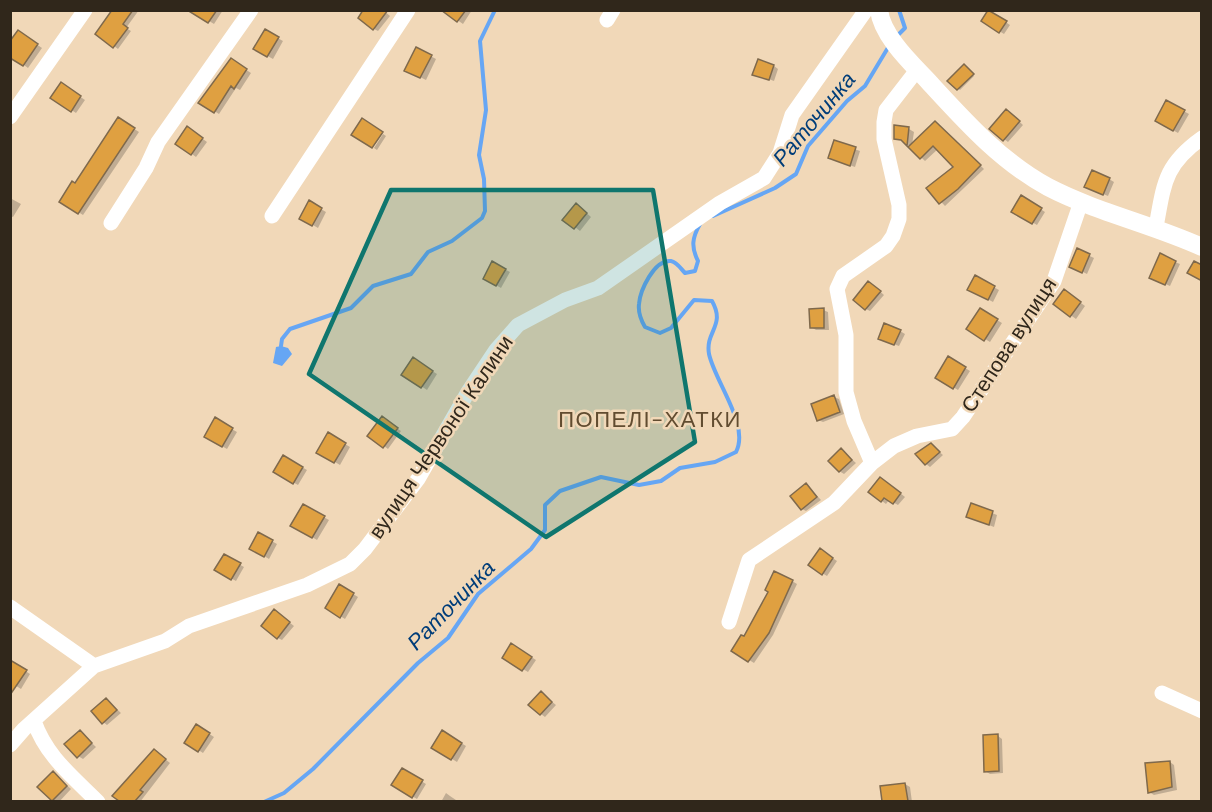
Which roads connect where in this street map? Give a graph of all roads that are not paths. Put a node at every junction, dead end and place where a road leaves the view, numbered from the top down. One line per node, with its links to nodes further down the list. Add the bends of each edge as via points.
1 (85, 10): 7 (street)
2 (251, 10): 11 (street, via 158,142)
3 (866, 10): 17 (street, вулиця Червоної Калини, via 792,115 780,153 764,178 720,203 598,288 518,325 496,350 418,479 350,564 307,585 189,626 165,641)
4 (879, 10): 6 (main road, via 889,35)
5 (407, 11): 10 (street)
6 (911, 63): 9 (main road, via 979,135 1015,165); 14 (street, via 886,110 884,122 899,219 885,246 843,276 837,289 846,335 846,392)
7 (10, 117)
8 (1202, 138): 12 (street, via 1181,153 1166,178)
9 (1081, 202): 12 (main road); 14 (street, Степова вулиця, via 1054,281 963,417 952,429 917,436 894,446)
10 (272, 216)
11 (111, 223)
12 (1156, 227): 13 (main road)
13 (1202, 247)
14 (872, 463): 16 (street, Степова вулиця, via 834,503 749,560)
15 (10, 606): 17 (street)
16 (729, 622)
17 (94, 666): 20 (street, вулиця Червоної Калини)
18 (1161, 693): 19 (street)
19 (1202, 711)
20 (34, 721): 21 (street, вулиця Червоної Калини); 22 (street, via 41,742 51,755)
21 (10, 746)
22 (98, 801)

